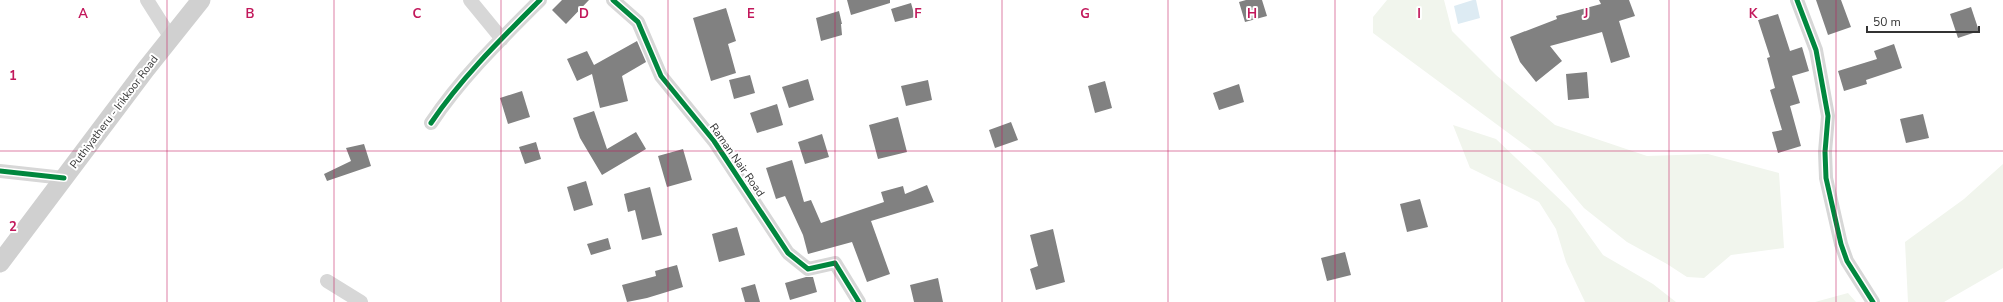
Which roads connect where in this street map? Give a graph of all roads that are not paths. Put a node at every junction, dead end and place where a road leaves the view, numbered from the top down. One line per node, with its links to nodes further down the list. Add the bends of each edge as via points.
1 (147, 0): 7 (street)
2 (201, 0): 7 (main road, Puthiyatheru - Irikkoor Road)
3 (470, 0): 8 (street)
4 (540, 0): 8 (street)
5 (613, 0): 15 (street, Raman Nair Road, via 638,22 661,76 714,141 788,253 808,269 835,264)
6 (1797, 0): 16 (street, via 1816,50 1828,116 1826,178 1837,229 1847,261)
7 (171, 38): 11 (main road, Puthiyatheru - Irikkoor Road)
8 (502, 38): 9 (street, via 446,100)
9 (431, 123)
10 (0, 171): 11 (street)
11 (64, 178): 12 (main road, Puthiyatheru - Irikkoor Road)
12 (1, 260)
13 (327, 281): 14 (street)
14 (361, 302)
15 (859, 302)
16 (1874, 302)

